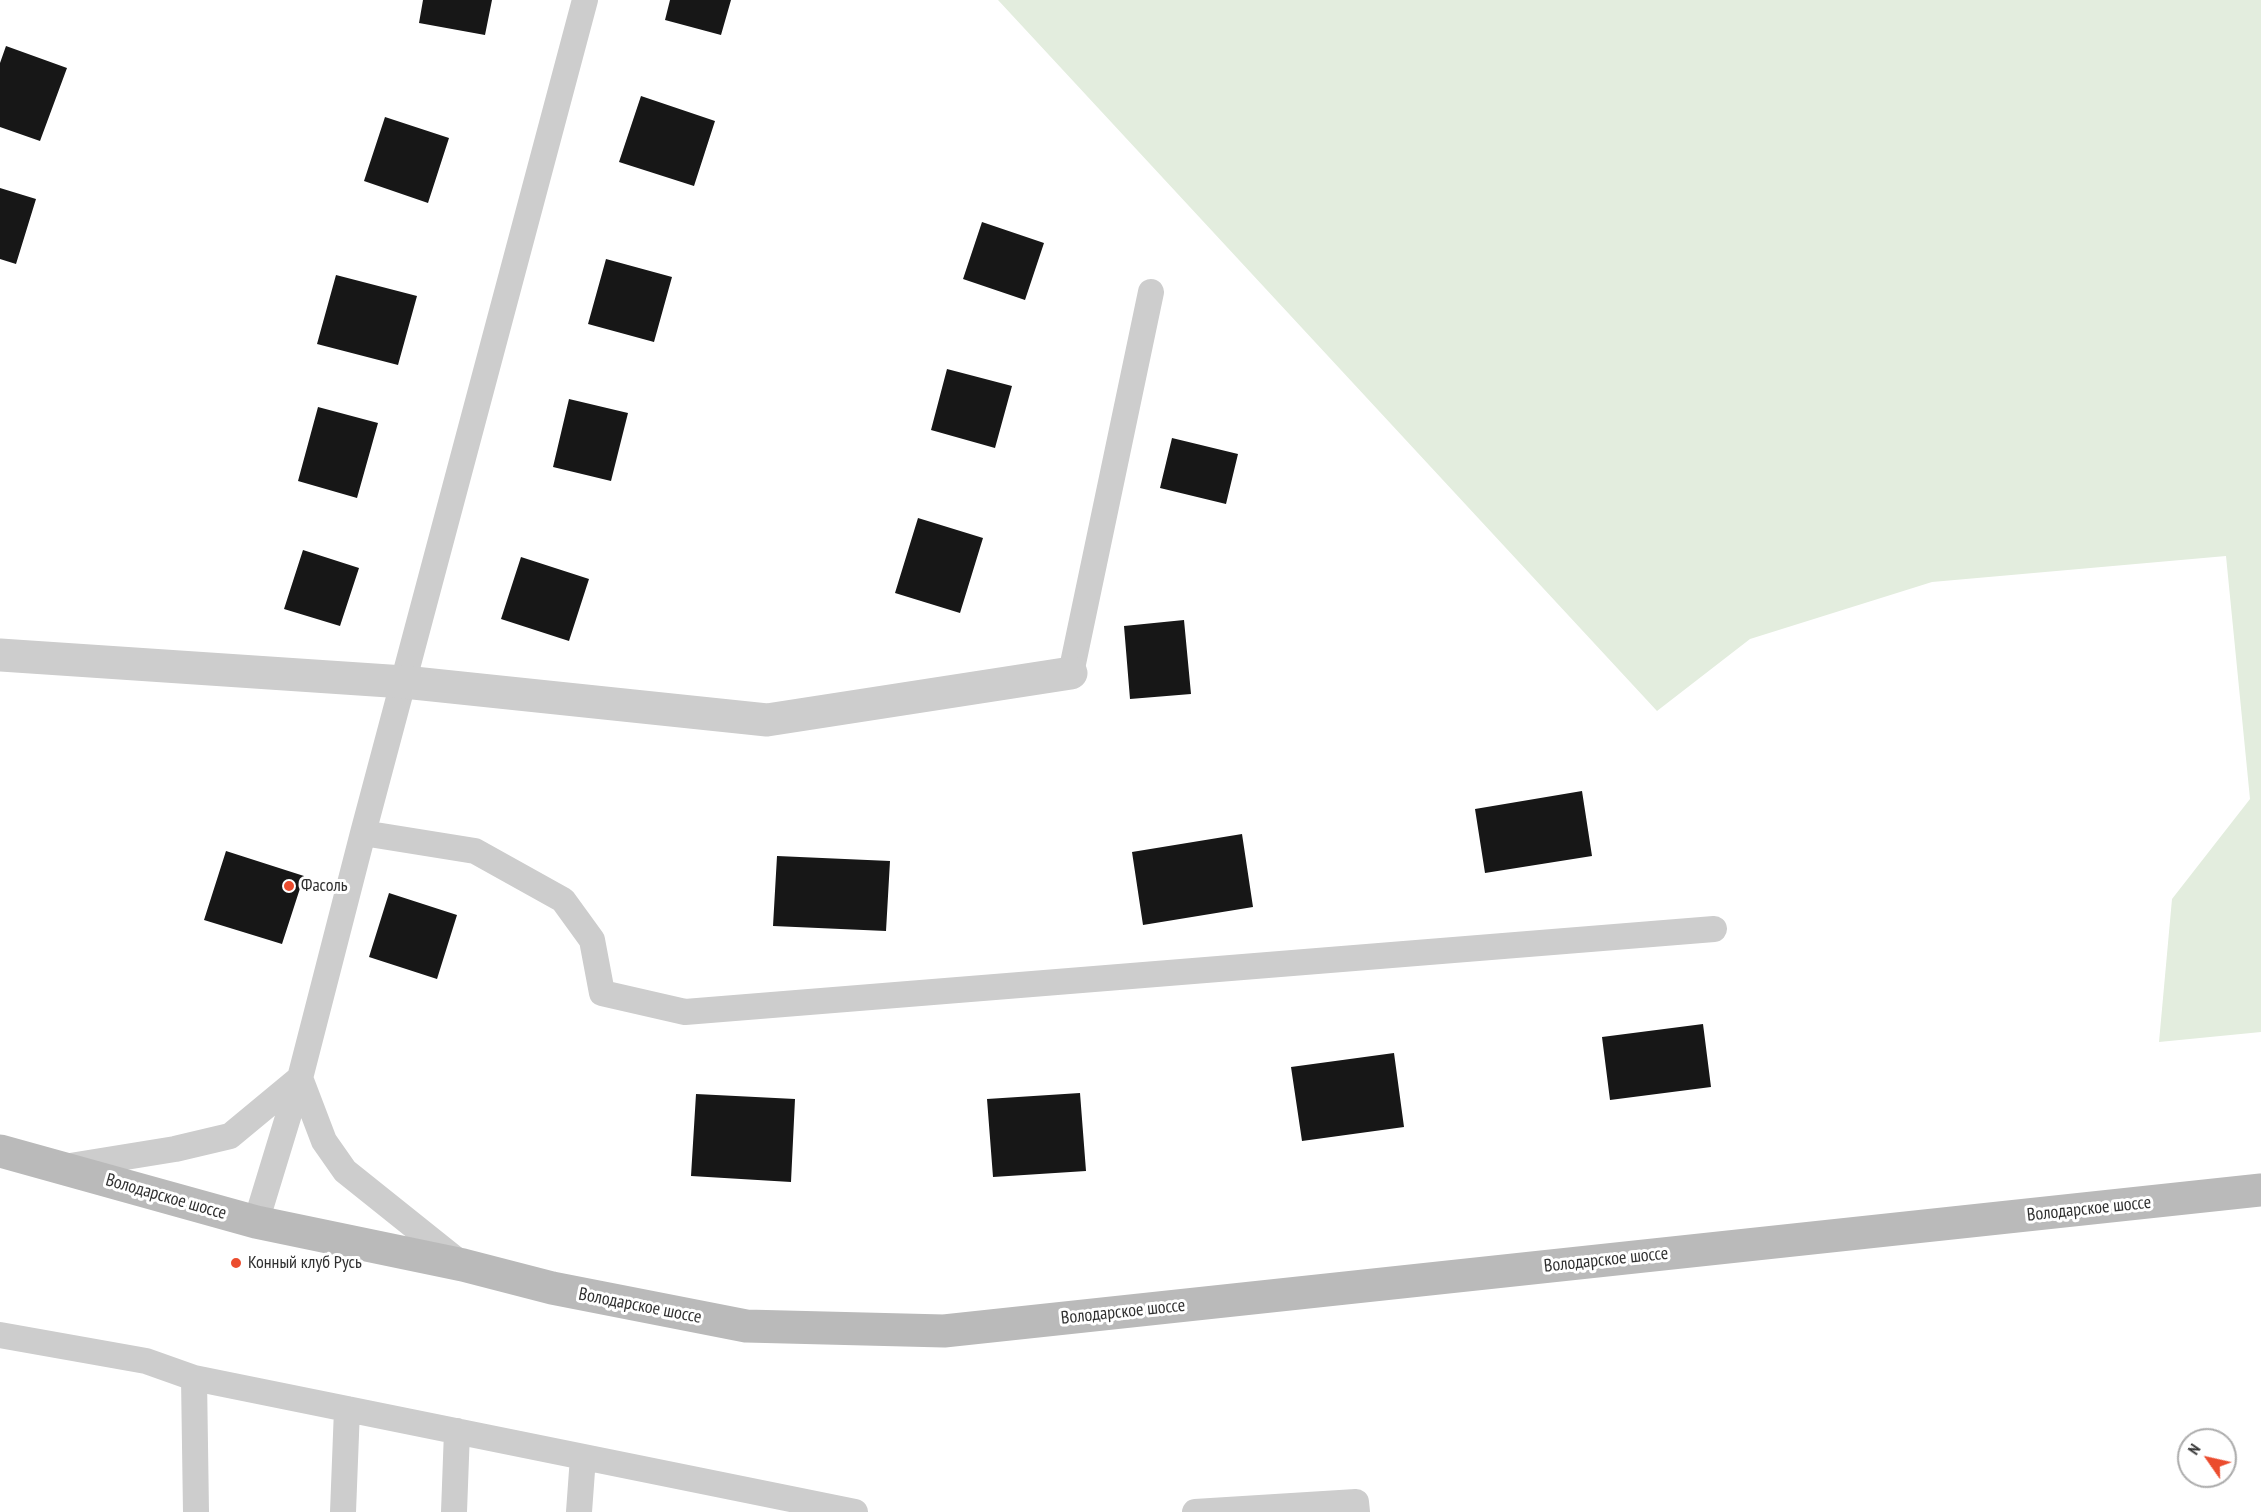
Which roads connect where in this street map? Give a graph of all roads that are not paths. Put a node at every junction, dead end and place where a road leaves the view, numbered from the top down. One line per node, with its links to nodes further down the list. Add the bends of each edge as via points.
1 (585, 0): 5 (lane)
2 (1151, 292): 4 (lane)
3 (0, 655): 5 (street)
4 (1071, 673): 5 (street, via 767,720)
5 (404, 682): 6 (lane)
6 (363, 833): 7 (lane, via 475,851 524,878 563,900 592,940 602,993 685,1012); 8 (lane)
7 (1714, 929)
8 (300, 1078): 10 (lane, via 230,1136); 12 (lane); 13 (lane, via 324,1141 345,1171)
9 (0, 1151): 10 (main road, Володарское шоссе)
10 (61, 1167): 12 (main road, Володарское шоссе)
11 (2261, 1190): 13 (main road, Володарское шоссе, via 944,1331 746,1326 552,1288)
12 (256, 1222): 13 (main road, Володарское шоссе)
13 (463, 1265)
14 (0, 1335): 15 (lane, via 146,1361)
15 (194, 1378): 16 (lane); 20 (lane)
16 (347, 1409): 17 (lane); 21 (lane)
17 (457, 1431): 18 (lane); 22 (lane)
18 (583, 1457): 23 (lane); 24 (lane)
19 (1250, 1510): 25 (lane); 26 (lane, via 1356,1502)
20 (196, 1512)
21 (344, 1512)
22 (454, 1512)
23 (579, 1512)
24 (855, 1512)
25 (1195, 1512)
26 (1357, 1512)

